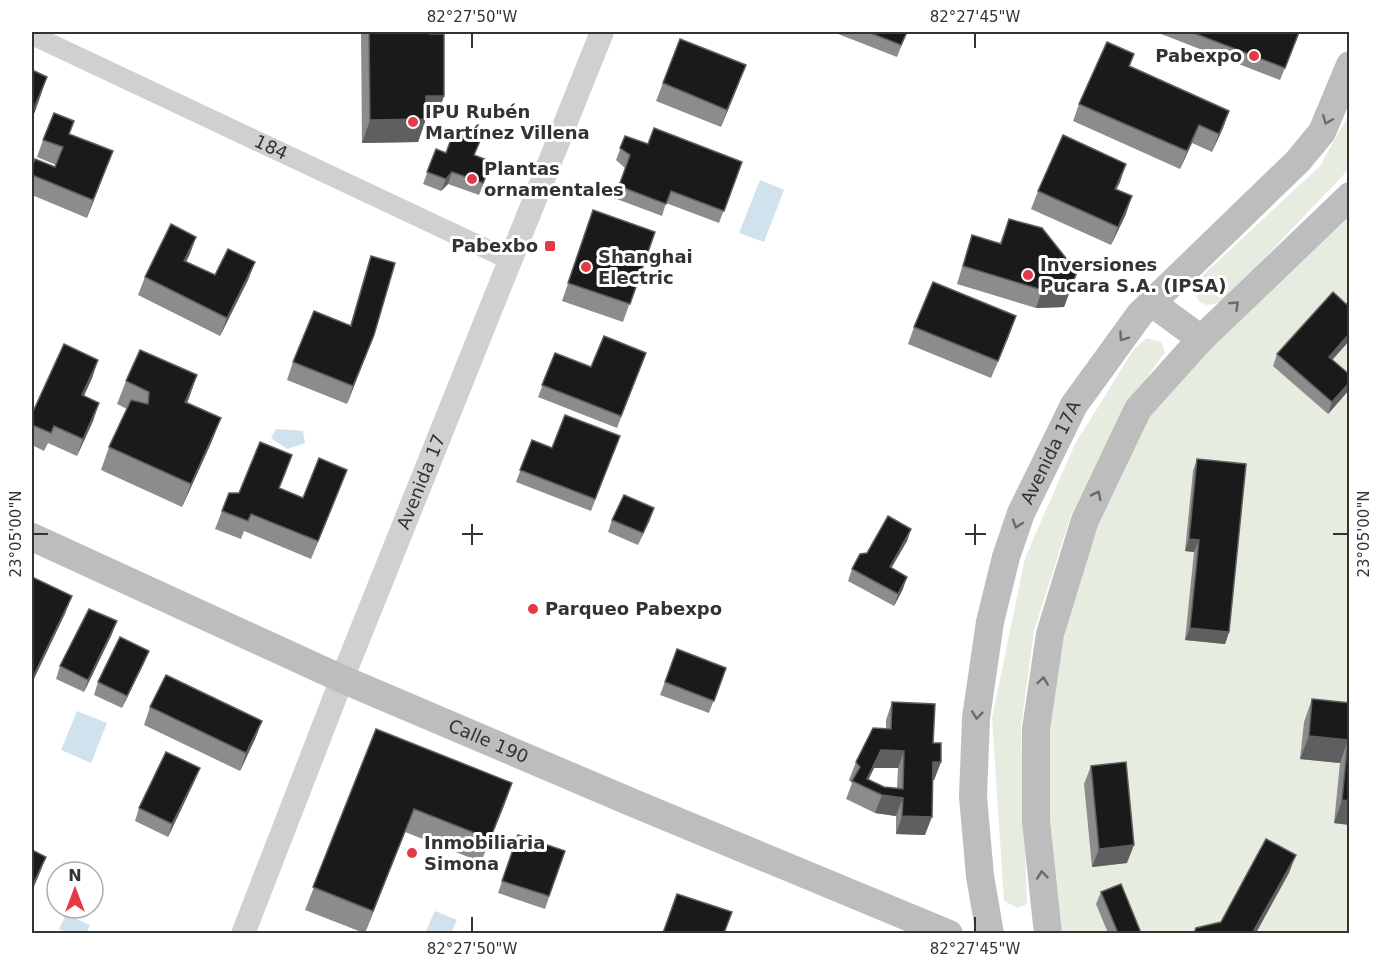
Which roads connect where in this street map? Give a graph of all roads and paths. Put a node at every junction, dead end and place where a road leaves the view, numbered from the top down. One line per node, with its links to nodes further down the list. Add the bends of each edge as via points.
1 (602, 32): 5 (street, Avenida 17)
2 (32, 35): 5 (street, 184)
3 (1350, 65): 6 (main road, Avenida 17A, one-way to 6, via 1323,132)
4 (1350, 196): 7 (main road, one-way to 4)
5 (510, 260): 9 (street, Avenida 17)
6 (1152, 303): 7 (main road); 12 (main road, Avenida 17A, one-way to 12, via 1074,405 1021,513 992,611 976,718 973,797)
7 (1201, 339): 13 (main road, one-way to 7, via 1036,820 1036,729 1050,633 1085,520 1138,409)
8 (32, 537): 9 (main road, Calle 190)
9 (342, 679): 10 (street, Avenida 17); 11 (main road, Calle 190)
10 (243, 933)
11 (949, 933)
12 (990, 933)
13 (1048, 933)

